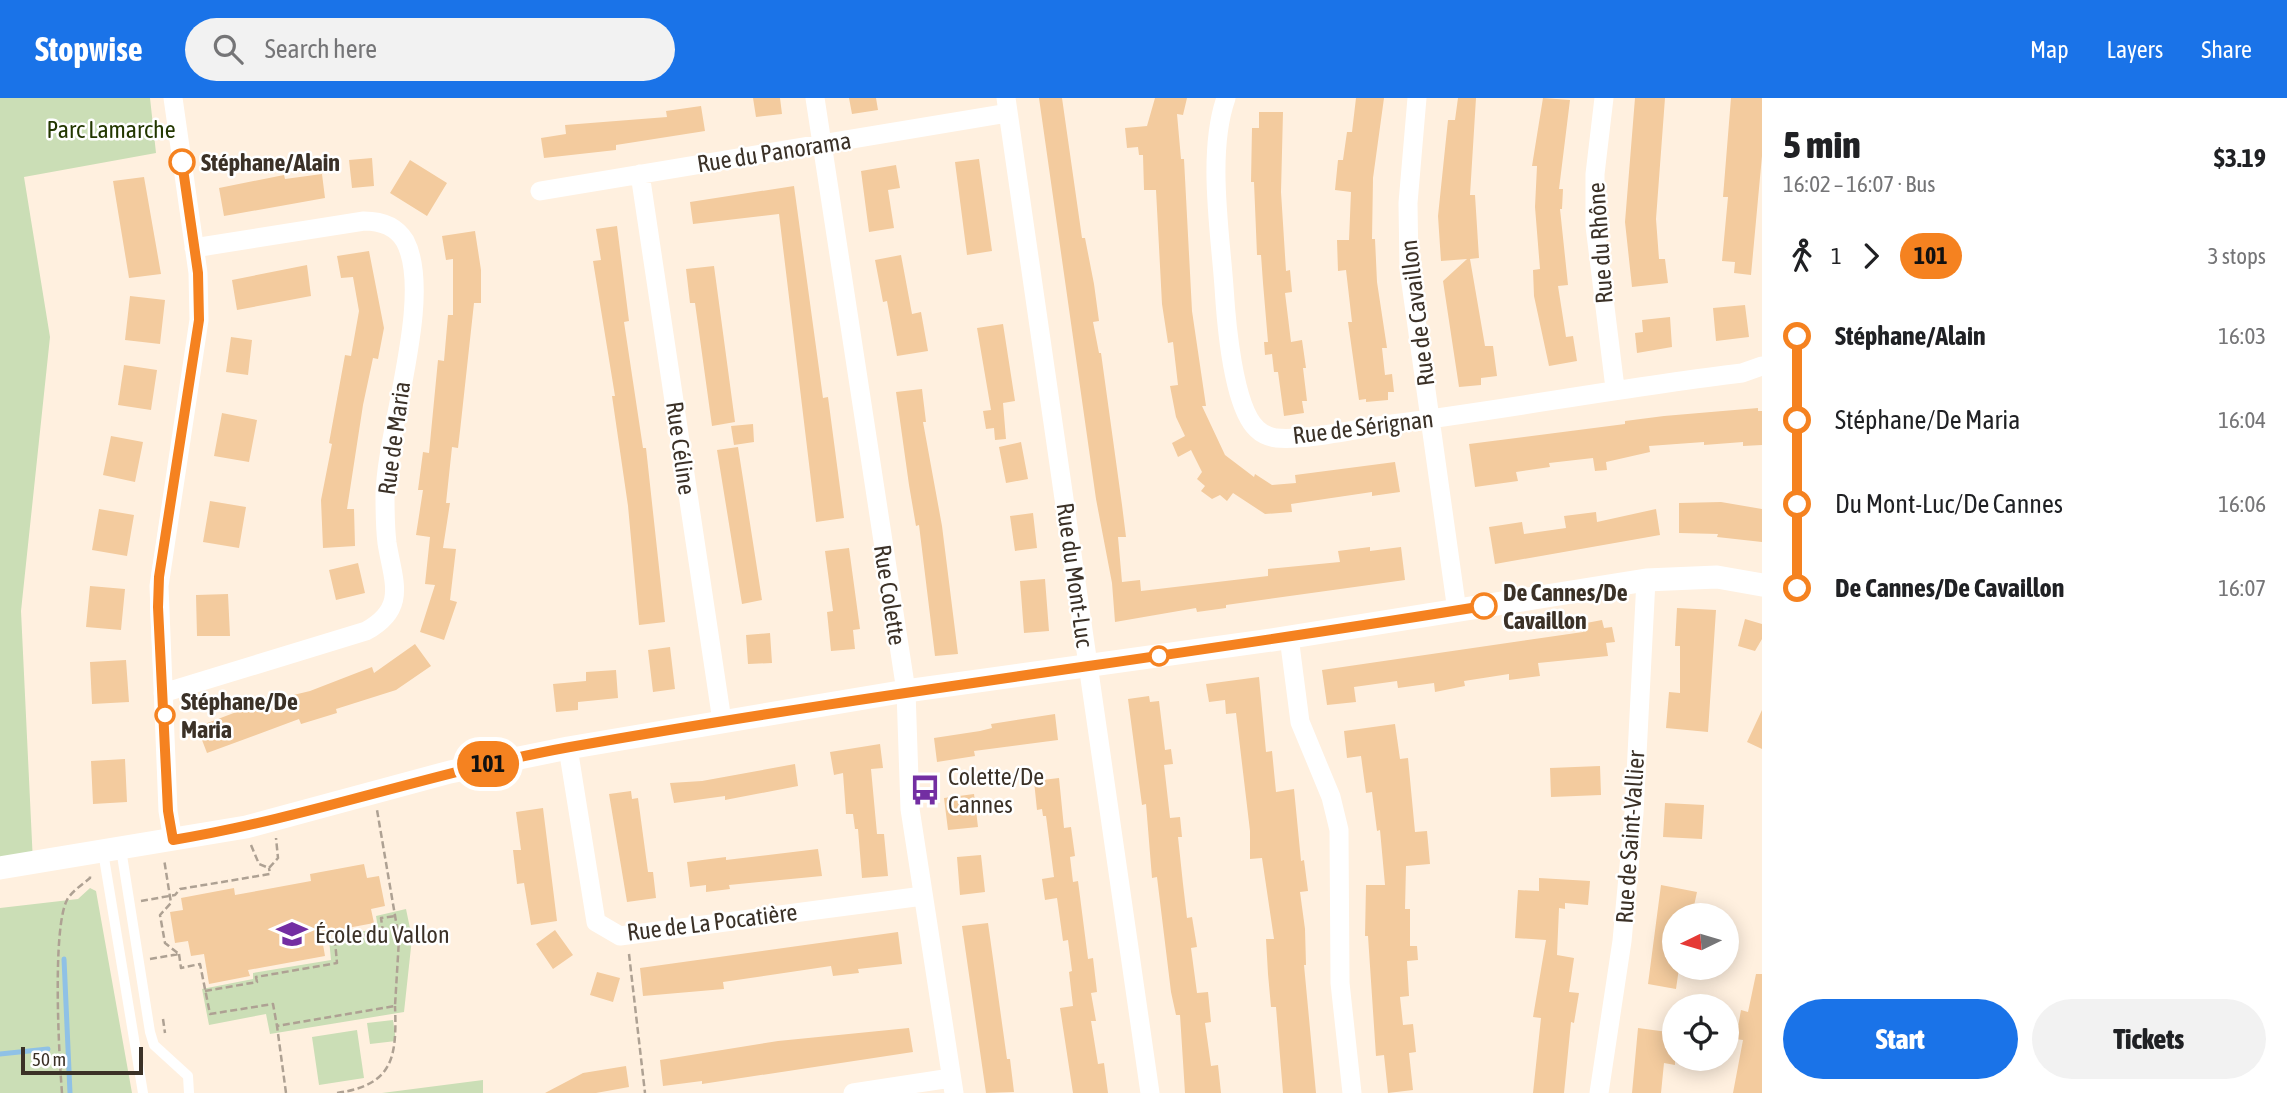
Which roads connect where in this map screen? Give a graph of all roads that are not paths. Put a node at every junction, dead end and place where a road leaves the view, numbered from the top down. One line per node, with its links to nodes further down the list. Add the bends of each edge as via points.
1 (173, 98): 10 (street)
2 (815, 98): 7 (street, Rue Colette)
3 (1226, 98): 13 (street, Rue de Sérignan, via 1218,165 1225,298 1242,400 1250,420 1276,438)
4 (1417, 98): 13 (street, Rue de Cavaillon, via 1408,246)
5 (1604, 98): 12 (street, Rue du Rhône, via 1595,174 1595,226)
6 (1007, 106): 7 (street, Rue du Panorama); 18 (street, Rue du Mont-Luc)
7 (821, 145): 8 (street, Rue du Panorama); 19 (street, Rue Colette)
8 (640, 174): 9 (street, Rue du Panorama); 21 (street, Rue Céline)
9 (540, 191)
10 (194, 248): 20 (street, via 198,337 159,577); 20 (street, Rue de Maria, via 364,221 392,227 406,244 413,305 385,490 387,543 396,587 391,610 366,631)
11 (1762, 366): 12 (street, Rue de Sérignan, via 1742,373)
12 (1615, 388): 13 (street, Rue de Sérignan)
13 (1430, 419): 16 (street, Rue de Cavaillon)
14 (1646, 580): 15 (street, via 1717,577); 16 (street); 33 (street, Rue de Saint-Vallier, via 1634,813 1622,941)
15 (1762, 585)
16 (1457, 611): 17 (street)
17 (1289, 637): 18 (street); 32 (street, via 1300,722 1331,797 1339,830 1340,983)
18 (1088, 666): 19 (street); 31 (street, Rue du Mont-Luc)
19 (906, 691): 21 (street); 26 (street, Rue Colette, via 910,809)
20 (163, 693): 23 (street)
21 (722, 721): 22 (street)
22 (568, 748): 23 (street, via 450,772 246,827); 26 (street, Rue de La Pocatière, via 596,922 620,936)
23 (173, 840): 24 (street)
24 (105, 851): 25 (street); 28 (lane); 29 (lane, via 154,1045 188,1076)
25 (0, 868)
26 (923, 895): 27 (street, Rue Colette)
27 (952, 1085): 30 (street)
28 (143, 1093)
29 (189, 1093)
30 (853, 1093)
31 (1150, 1093)
32 (1352, 1093)
33 (1599, 1093)

